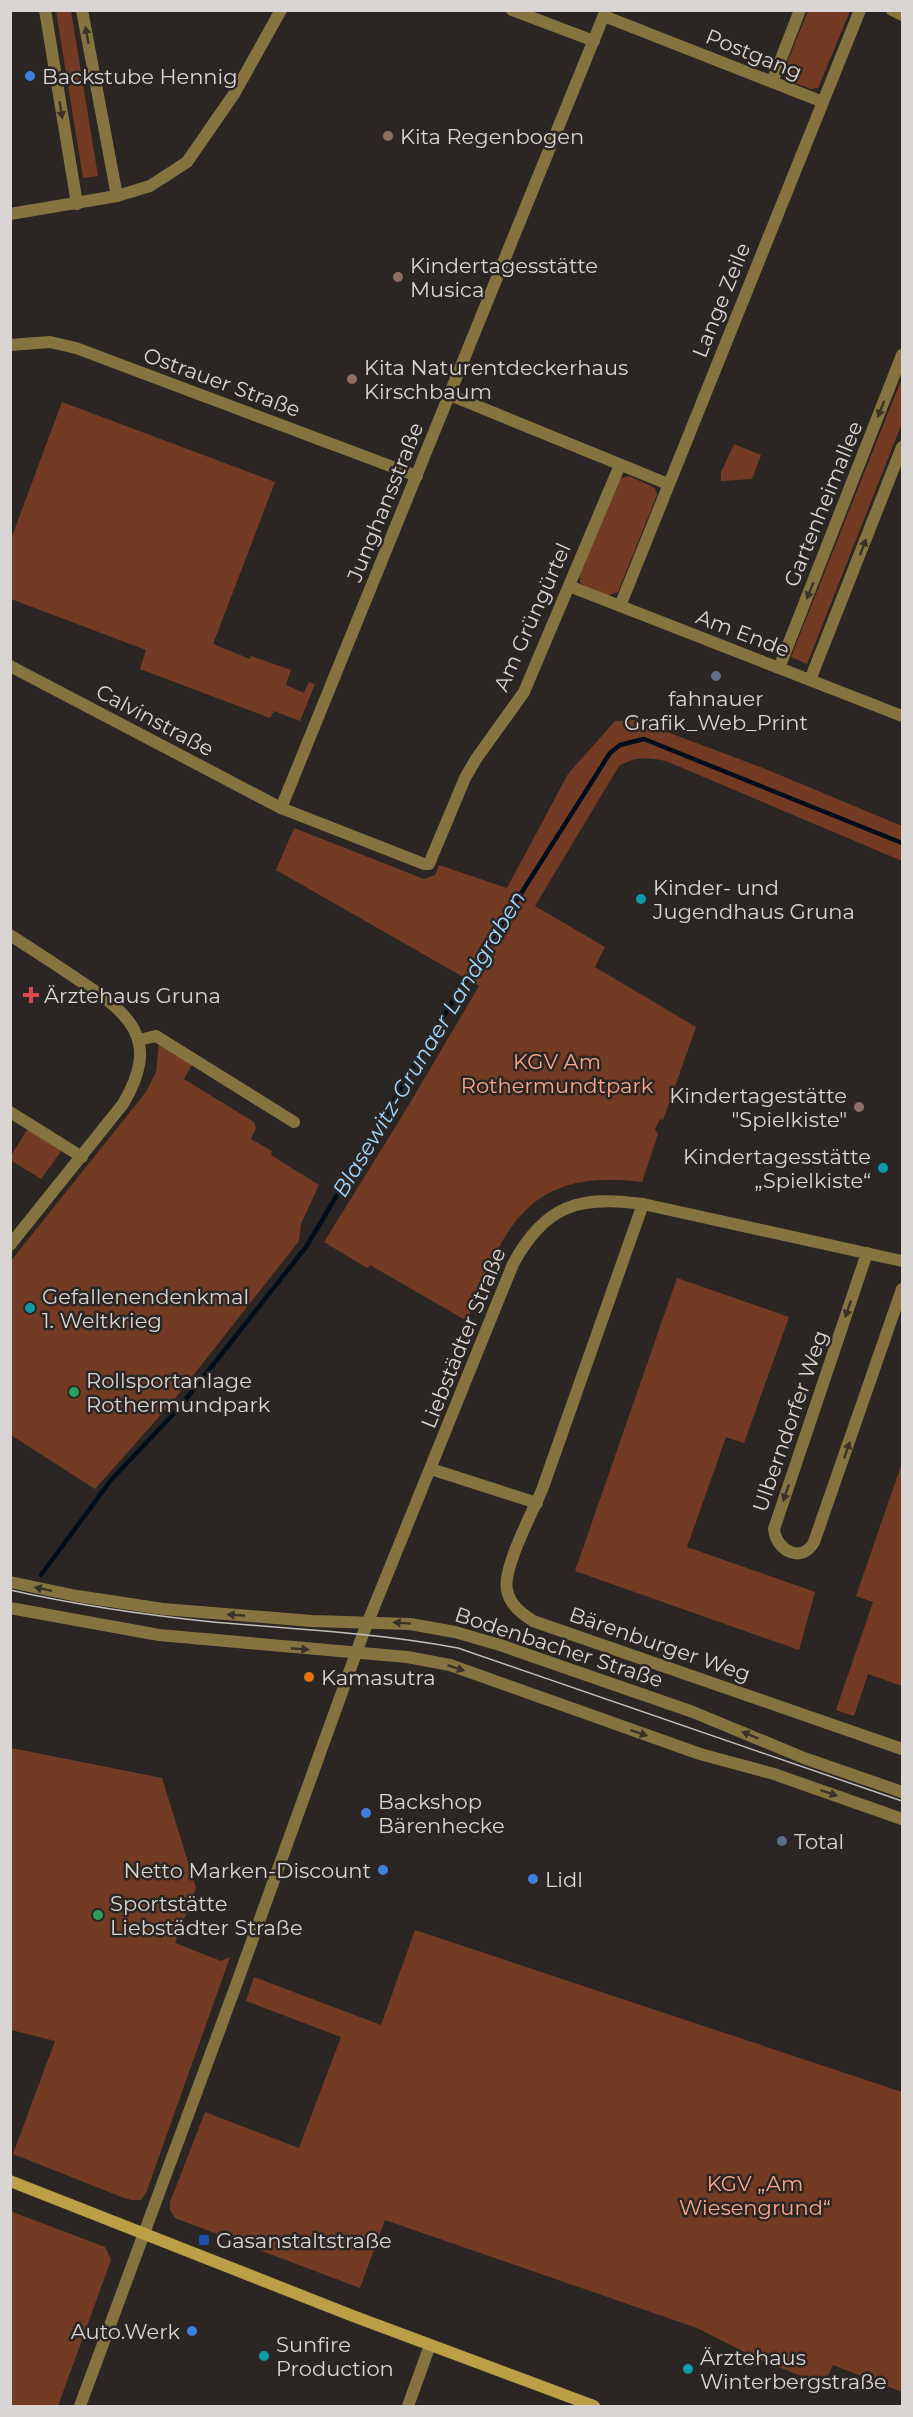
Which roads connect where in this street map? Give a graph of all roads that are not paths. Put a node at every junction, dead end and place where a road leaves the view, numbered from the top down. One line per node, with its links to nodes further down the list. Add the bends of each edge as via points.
1 (45, 10): 14 (street, one-way to 14)
2 (82, 10): 13 (street, one-way to 2)
3 (281, 10): 13 (street, via 234,94 187,162 150,186)
4 (800, 10): 11 (street)
5 (860, 10): 12 (street, Lange Zeile)
6 (891, 10): 9 (street)
7 (513, 11): 10 (street)
8 (605, 13): 10 (street, Junghansstraße); 11 (street, Postgang)
9 (903, 15)
10 (594, 41): 18 (street, Junghansstraße)
11 (772, 82): 12 (street, Postgang)
12 (823, 102): 22 (street, Lange Zeile)
13 (117, 196): 14 (street)
14 (77, 204): 15 (street)
15 (10, 214)
16 (10, 345): 21 (street, Ostrauer Straße, via 50,342 76,348)
17 (903, 355): 26 (street, Gartenheimallee, one-way to 26)
18 (450, 395): 20 (street); 21 (street, Junghansstraße)
19 (903, 447): 27 (street, one-way to 19)
20 (620, 465): 22 (street); 23 (street, Am Grüngürtel)
21 (417, 476): 29 (street, Junghansstraße)
22 (668, 484): 24 (street, Lange Zeile)
23 (569, 586): 24 (street, Am Ende); 29 (street, Am Grüngürtel, via 524,692 465,778 429,864)
24 (620, 606): 26 (street, Am Ende)
25 (10, 666): 29 (street, Calvinstraße)
26 (779, 668): 27 (street, Am Ende)
27 (810, 680): 28 (street, Am Ende)
28 (903, 716)
29 (281, 808)
30 (10, 935): 31 (street, via 103,996 133,1026)
31 (139, 1040): 33 (street, via 156,1036); 34 (street, via 140,1065 133,1087)
32 (10, 1112): 34 (street)
33 (294, 1122)
34 (81, 1157): 36 (street)
35 (643, 1204): 37 (street, Liebstädter Straße); 40 (street, Liebstädter Straße, via 598,1200 568,1208 552,1215 524,1243); 41 (street, Bärenburger Weg)
36 (10, 1245)
37 (867, 1253): 38 (street, Liebstädter Straße); 39 (street, Ulberndorfer Weg, one-way to 39, via 774,1529 780,1547 803,1552 814,1542)
38 (903, 1261)
39 (903, 1288)
40 (431, 1469): 41 (street); 44 (street, Liebstädter Straße)
41 (537, 1503): 46 (street, Bärenburger Weg, via 524,1527 506,1580 510,1599 521,1613 562,1632)
42 (10, 1582): 44 (street, Bodenbacher Straße, one-way to 42, via 164,1609)
43 (10, 1608): 45 (street, one-way to 45, via 159,1635)
44 (368, 1622): 45 (street, Liebstädter Straße); 47 (street, Bodenbacher Straße, one-way to 44, via 804,1758 693,1712 500,1645 410,1624)
45 (357, 1652): 48 (street, one-way to 48, via 450,1665 700,1754 774,1774); 50 (street, Liebstädter Straße)
46 (903, 1749)
47 (903, 1792)
48 (903, 1819)
49 (10, 2181): 50 (main road)
50 (145, 2234): 51 (main road); 52 (street)
51 (430, 2344): 53 (street); 54 (main road)
52 (80, 2406)
53 (408, 2406)
54 (594, 2406)

